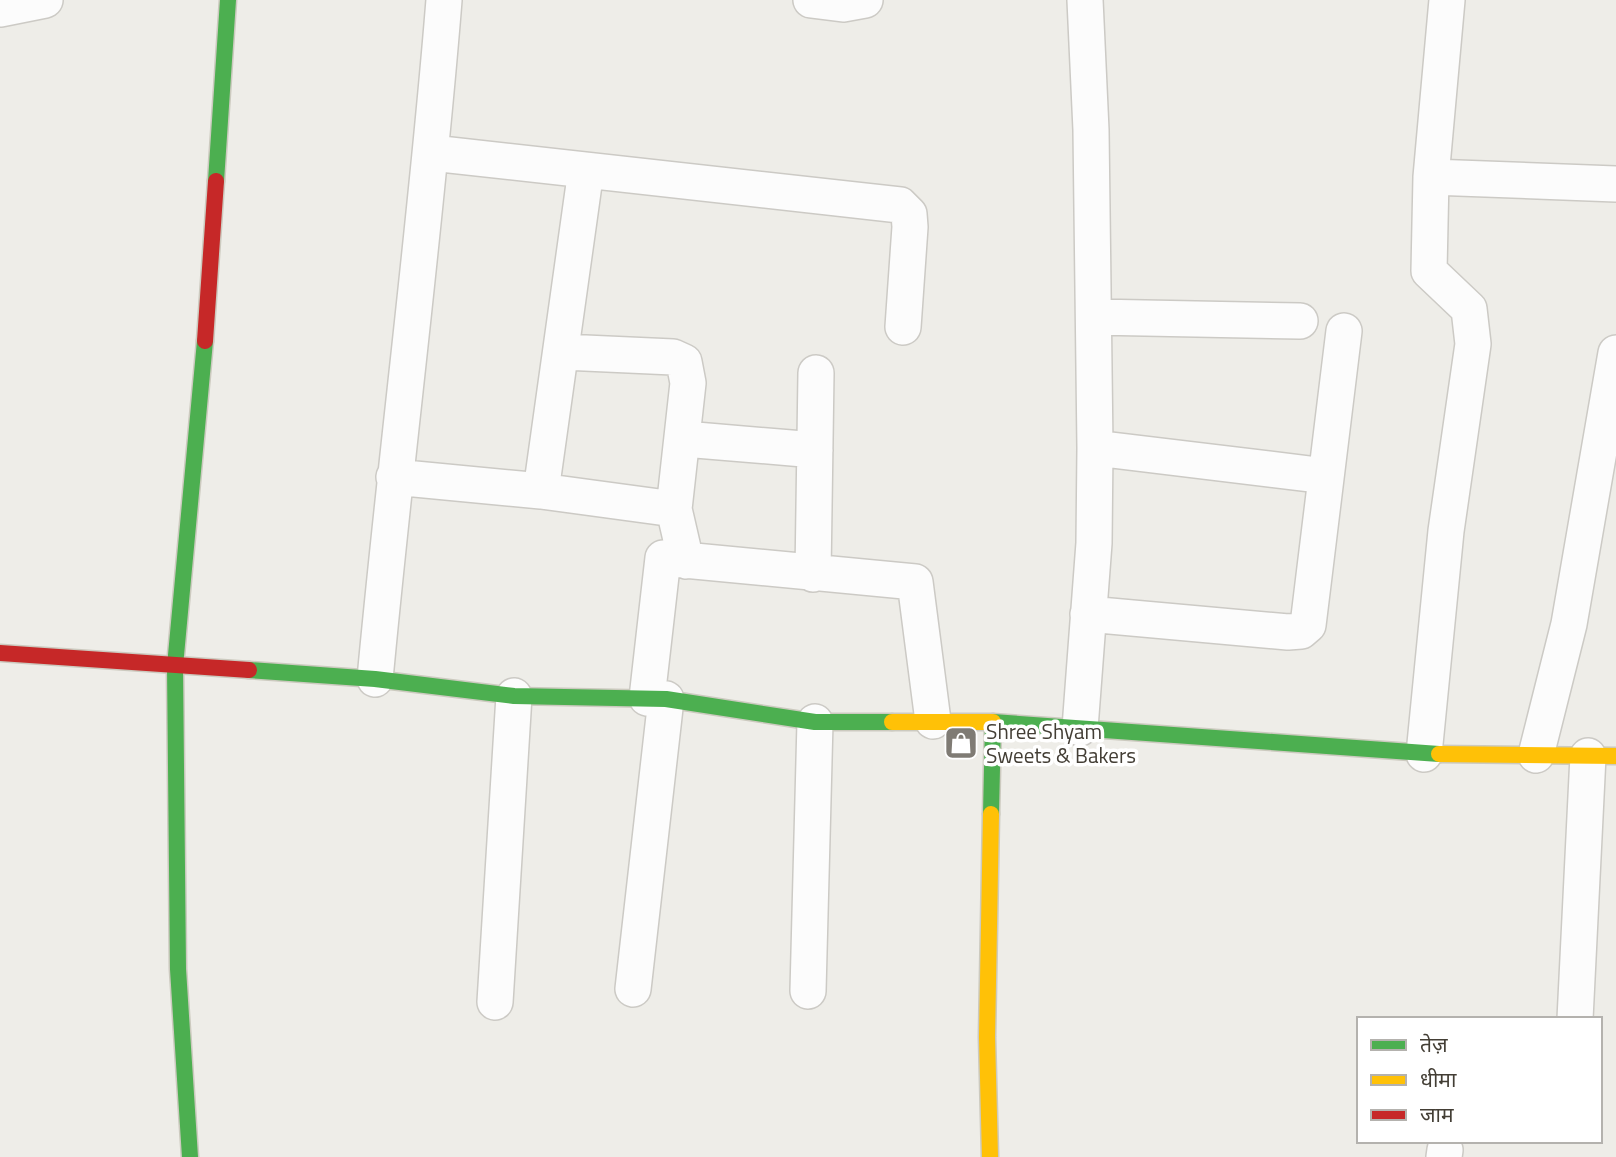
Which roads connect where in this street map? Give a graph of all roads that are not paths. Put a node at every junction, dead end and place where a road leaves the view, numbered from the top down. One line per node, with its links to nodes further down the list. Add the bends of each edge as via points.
1 (45, 0): 8 (street)
2 (228, 0): 31 (street, via 207,318)
3 (444, 0): 9 (street)
4 (811, 0): 5 (street, via 843,4)
5 (864, 0)
6 (1085, 0): 13 (street)
7 (1447, 0): 11 (street)
8 (1, 16)
9 (432, 153): 10 (street); 24 (street)
10 (586, 170): 15 (street, via 900,205 909,214 910,227); 17 (street)
11 (1432, 177): 12 (street); 39 (street, via 1429,271 1469,309 1473,344 1446,531)
12 (1616, 184)
13 (1094, 317): 14 (street); 21 (street)
14 (1300, 321)
15 (903, 327)
16 (1345, 331): 23 (street)
17 (563, 352): 20 (street, via 673,357 684,362 688,371); 25 (street)
18 (1616, 353): 40 (street, via 1569,624)
19 (816, 373): 22 (street)
20 (684, 439): 22 (street); 26 (street)
21 (1096, 448): 23 (street); 29 (street)
22 (815, 450): 28 (street)
23 (1326, 476): 29 (street, via 1310,614 1301,631)
24 (394, 477): 25 (street); 32 (street)
25 (541, 491): 26 (street)
26 (674, 509): 27 (street)
27 (686, 561): 28 (street); 34 (street, via 663,558)
28 (813, 574): 35 (street, via 915,582)
29 (1088, 614): 38 (street)
30 (0, 653): 31 (street)
31 (175, 666): 32 (street); 46 (street, via 178,969)
32 (375, 679): 33 (street)
33 (514, 696): 34 (street); 44 (street)
34 (657, 699): 36 (street); 42 (street)
35 (933, 721): 36 (street); 37 (street)
36 (815, 722): 43 (street)
37 (993, 722): 38 (street); 47 (street, via 987,1037)
38 (1080, 728): 39 (street)
39 (1424, 754): 40 (street)
40 (1535, 755): 41 (street)
41 (1602, 756): 45 (street)
42 (633, 989)
43 (808, 991)
44 (495, 1002)
45 (1575, 1017)
46 (190, 1157)
47 (990, 1157)

